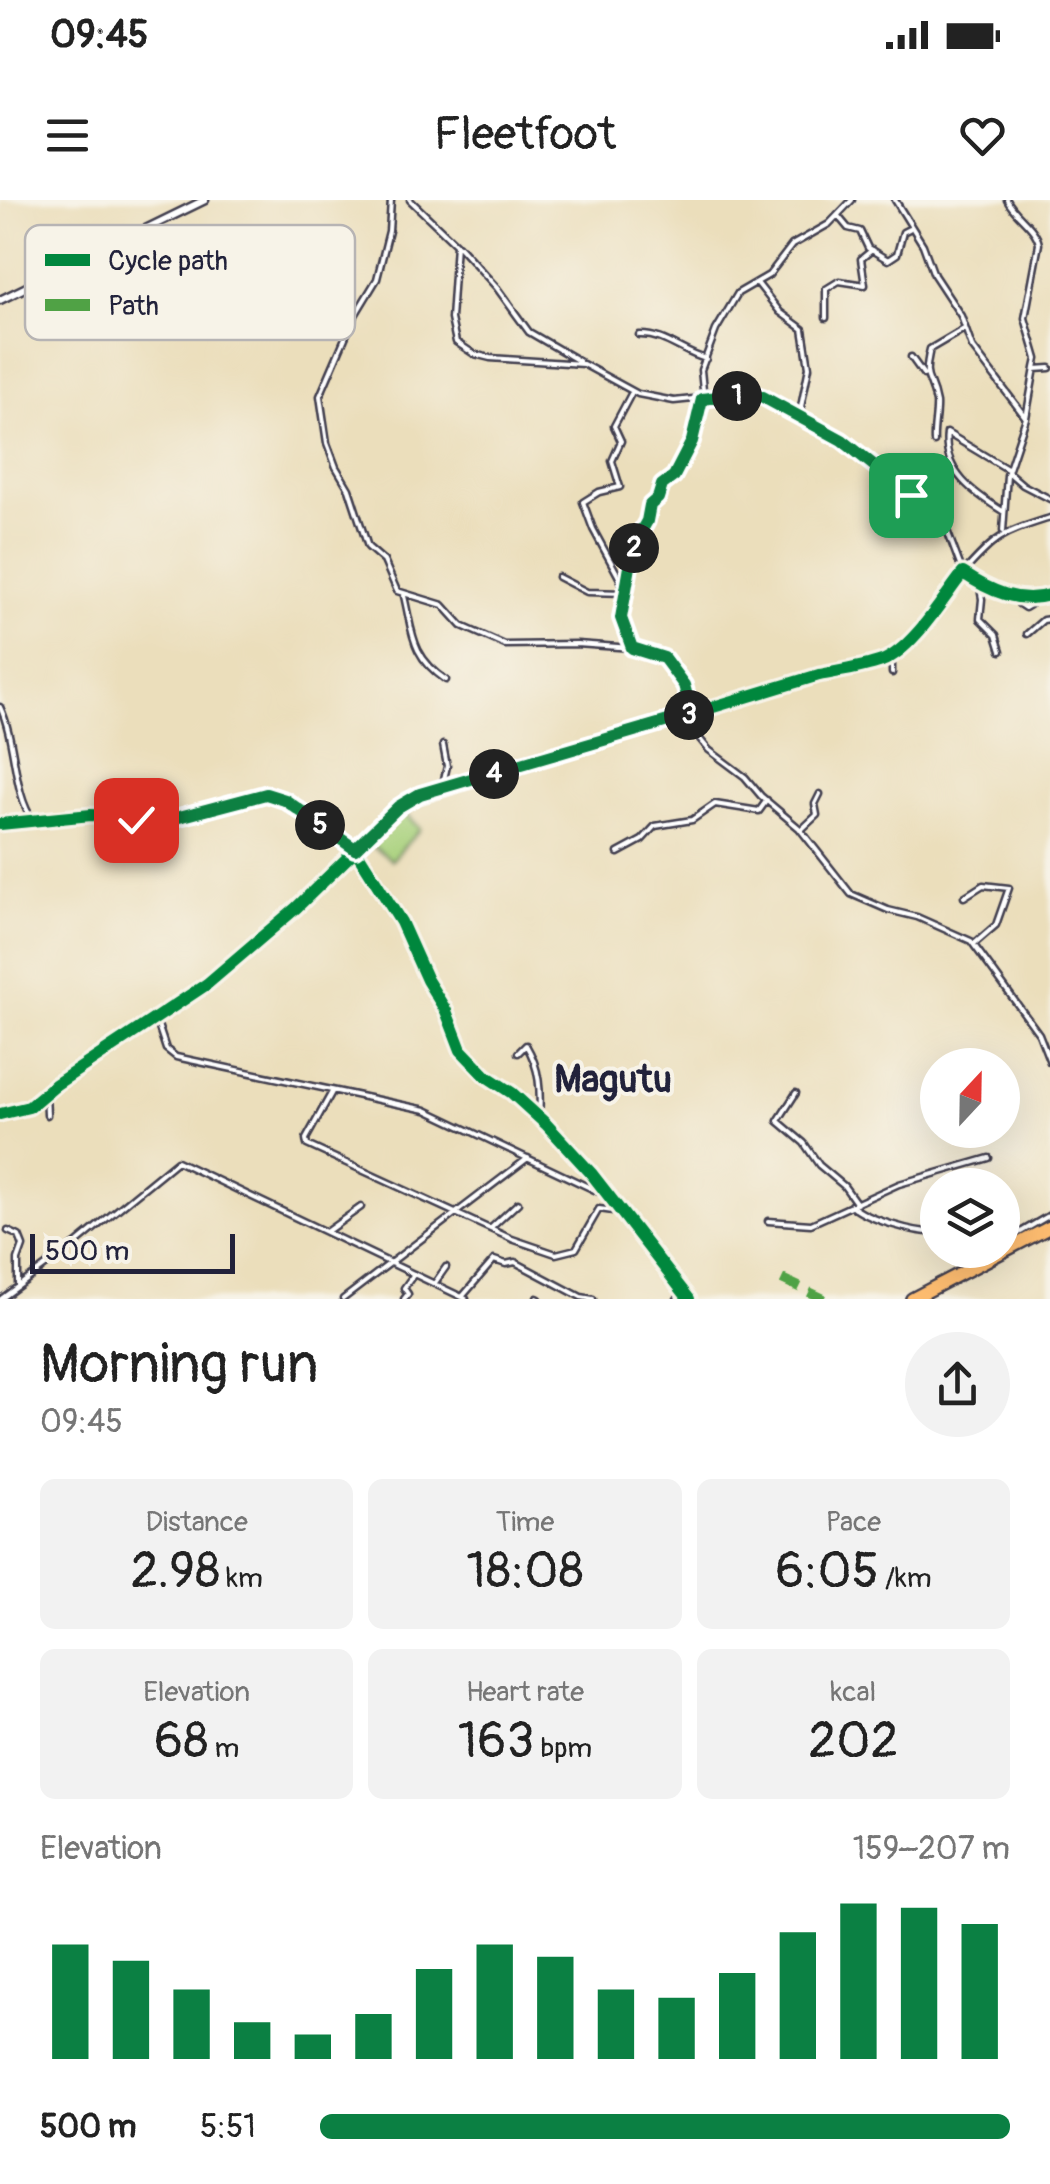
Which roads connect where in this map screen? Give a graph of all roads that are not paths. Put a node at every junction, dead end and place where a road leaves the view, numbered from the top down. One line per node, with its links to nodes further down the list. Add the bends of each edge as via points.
1 (204, 200): 8 (street)
2 (391, 200): 18 (street, via 377,279)
3 (410, 200): 10 (street)
4 (852, 200): 7 (street)
5 (896, 200): 9 (street)
6 (1007, 200): 11 (street)
7 (838, 216): 13 (street); 14 (street, via 792,246)
8 (153, 225)
9 (911, 228): 13 (street, via 888,260); 19 (street)
10 (456, 244): 24 (street, via 529,332); 24 (street, via 456,342 490,358)
11 (1039, 244): 12 (street); 26 (street, via 1025,318)
12 (1050, 246)
13 (872, 250): 17 (street, via 861,259 865,285 839,281 826,290 826,304 826,318)
14 (757, 282): 23 (street, via 738,293); 30 (street, via 803,329 810,367)
15 (25, 288): 16 (street)
16 (0, 300)
17 (826, 312)
18 (355, 315)
19 (964, 329): 27 (street, via 930,348); 31 (street)
20 (639, 335): 23 (street, via 652,334)
21 (344, 340): 43 (street, via 320,396 327,442 368,546)
22 (911, 357): 27 (street)
23 (706, 359): 29 (street)
24 (583, 364): 28 (street)
25 (1050, 368): 26 (street)
26 (1035, 369): 31 (street)
27 (924, 375): 32 (street, via 936,404)
28 (632, 392): 29 (street); 41 (street, via 614,426 620,441 612,461 620,487 584,502)
29 (702, 399): 30 (street, via 755,393); 41 (street, via 692,441 636,538)
30 (799, 417): 38 (street, via 842,440 932,513)
31 (1026, 418): 33 (street)
32 (934, 442)
33 (1008, 471): 34 (street); 35 (street); 35 (street, via 947,433 950,466 971,492)
34 (1050, 499)
35 (1004, 512): 37 (street)
36 (1050, 518): 37 (street)
37 (1004, 533): 38 (street)
38 (963, 572): 40 (street); 50 (street)
39 (558, 576): 41 (street, via 587,592)
40 (979, 583): 44 (street); 49 (street, via 980,619)
41 (626, 591): 48 (street, via 622,622)
42 (1050, 595): 44 (street)
43 (404, 596): 48 (street, via 442,605 462,626 506,646); 52 (street, via 414,646)
44 (1022, 599): 45 (street, via 1025,608)
45 (1030, 605)
46 (1050, 619): 47 (street)
47 (1026, 631)
48 (632, 648): 54 (street, via 664,658 684,685)
49 (1001, 651)
50 (888, 658): 51 (street); 54 (street)
51 (892, 673)
52 (446, 680)
53 (0, 707): 59 (street)
54 (690, 715): 56 (street); 58 (street, via 709,750)
55 (443, 745): 56 (street)
56 (442, 788): 62 (street, via 403,803)
57 (820, 794): 61 (street, via 817,815)
58 (767, 800): 61 (street); 63 (street, via 759,812 716,804 692,820 655,826)
59 (33, 820): 60 (street); 62 (street, via 91,814 160,821 266,794)
60 (0, 824)
61 (801, 830): 65 (street, via 851,894)
62 (355, 849): 66 (street, via 266,933); 74 (street, via 406,930 460,1050)
63 (618, 854)
64 (964, 897): 65 (street, via 983,885 1009,888 996,925)
65 (974, 944): 68 (street, via 1032,1024)
66 (156, 1020): 69 (street, via 176,1057); 70 (street)
67 (518, 1053): 74 (street, via 526,1044 532,1055 541,1086)
68 (1050, 1062)
69 (332, 1091): 75 (street, via 426,1110); 81 (street, via 307,1146)
70 (46, 1093): 72 (street, via 28,1107); 73 (street)
71 (796, 1093): 79 (street, via 778,1121)
72 (0, 1114)
73 (47, 1115)
74 (539, 1118): 77 (street)
75 (528, 1158): 77 (street); 81 (street)
76 (989, 1158): 79 (street)
77 (609, 1198): 82 (street)
78 (518, 1203): 86 (street)
79 (854, 1204): 84 (street, via 805,1226); 87 (street, via 874,1219)
80 (360, 1207): 89 (street)
81 (458, 1212): 86 (street); 92 (street)
82 (620, 1212): 86 (street, via 599,1209 576,1249 561,1254); 98 (street)
83 (1050, 1215): 90 (street)
84 (768, 1220)
85 (1050, 1227): 91 (highway)
86 (490, 1229)
87 (920, 1230)
88 (8, 1232): 97 (street, via 23,1246)
89 (326, 1232): 92 (street); 97 (street, via 176,1160)
90 (1020, 1232)
91 (1020, 1241)
92 (390, 1264): 95 (street); 101 (street)
93 (446, 1267): 96 (street)
94 (965, 1268): 105 (highway)
95 (414, 1274): 96 (street); 102 (street)
96 (434, 1284): 99 (street)
97 (18, 1286): 100 (street)
98 (687, 1296): 104 (street)
99 (464, 1298): 103 (street, via 494,1260 515,1262)
100 (2, 1299)
101 (343, 1299)
102 (404, 1299)
103 (593, 1299)
104 (676, 1299)
105 (912, 1299)

